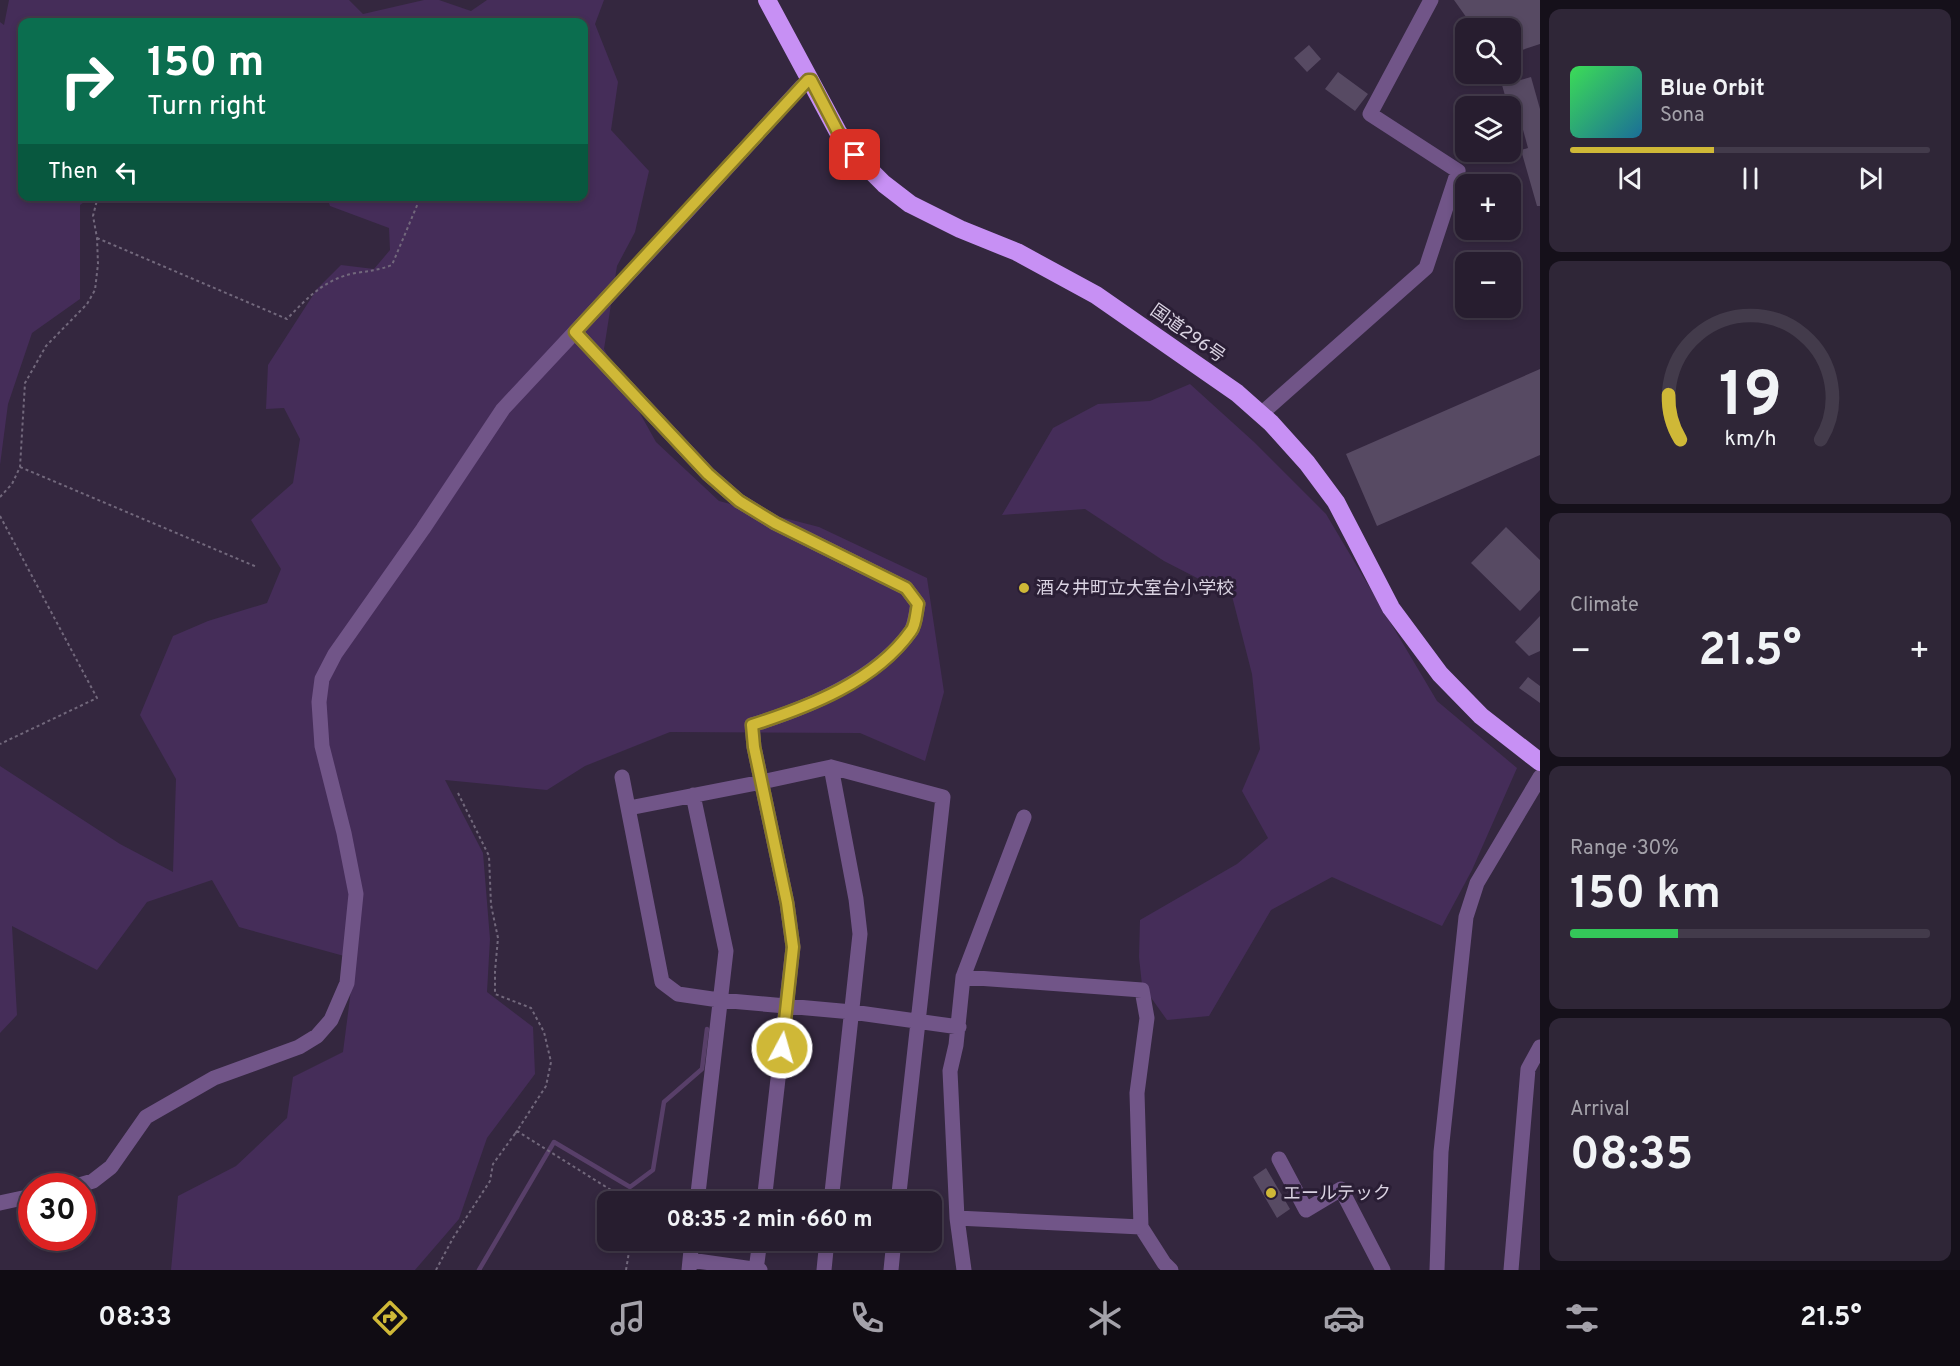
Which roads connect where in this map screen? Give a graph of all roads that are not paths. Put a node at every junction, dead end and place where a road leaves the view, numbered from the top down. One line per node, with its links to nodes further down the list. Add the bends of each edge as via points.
1 (767, 0): 3 (highway, 国道296号)
2 (1431, 0): 5 (street, via 1370,114 1458,171 1426,268)
3 (811, 80): 4 (street); 5 (highway, 国道296号, via 838,132 855,155 910,204 1017,252 1096,295)
4 (575, 332): 10 (street, via 708,474 739,501 906,588 918,604 912,630 880,664 837,691 752,725); 23 (street, via 503,409 335,654 322,679 322,746 356,894 346,983 331,1020 317,1036 299,1047 214,1078 146,1117 111,1167)
5 (1261, 414): 6 (highway, 国道296号, via 1307,463 1336,502 1391,608 1440,674 1481,716)
6 (1540, 762)
7 (831, 766): 10 (street); 17 (street, via 860,934); 18 (street, via 943,797)
8 (622, 777): 12 (street)
9 (1540, 777): 42 (street, via 1477,883 1466,917 1441,1152)
10 (762, 782): 11 (street); 16 (street, via 793,947)
11 (693, 795): 12 (street); 15 (street, via 726,951)
12 (629, 808): 15 (street, via 662,982 678,994)
13 (1024, 817): 14 (street)
14 (963, 977): 19 (street); 31 (street, via 1142,990 1147,1018 1137,1093)
15 (719, 1000): 16 (street); 24 (street)
16 (787, 1004): 17 (street); 25 (street)
17 (852, 1012): 18 (street); 26 (street)
18 (918, 1021): 19 (street); 27 (street)
19 (959, 1027): 30 (street, via 950,1071)
20 (1540, 1047): 21 (street, via 1528,1069)
21 (1533, 1096): 43 (street)
22 (1279, 1159): 41 (street, via 1306,1210 1341,1189)
23 (96, 1179)
24 (698, 1191)
25 (765, 1191)
26 (832, 1191)
27 (899, 1191)
28 (18, 1199): 29 (street)
29 (0, 1203)
30 (957, 1218): 31 (street); 39 (street)
31 (1141, 1227): 40 (street)
32 (759, 1251): 36 (street)
33 (826, 1251): 37 (street)
34 (893, 1251): 38 (street)
35 (690, 1265): 36 (street)
36 (758, 1270)
37 (824, 1270)
38 (891, 1270)
39 (964, 1270)
40 (1171, 1270)
41 (1383, 1270)
42 (1437, 1270)
43 (1511, 1270)

